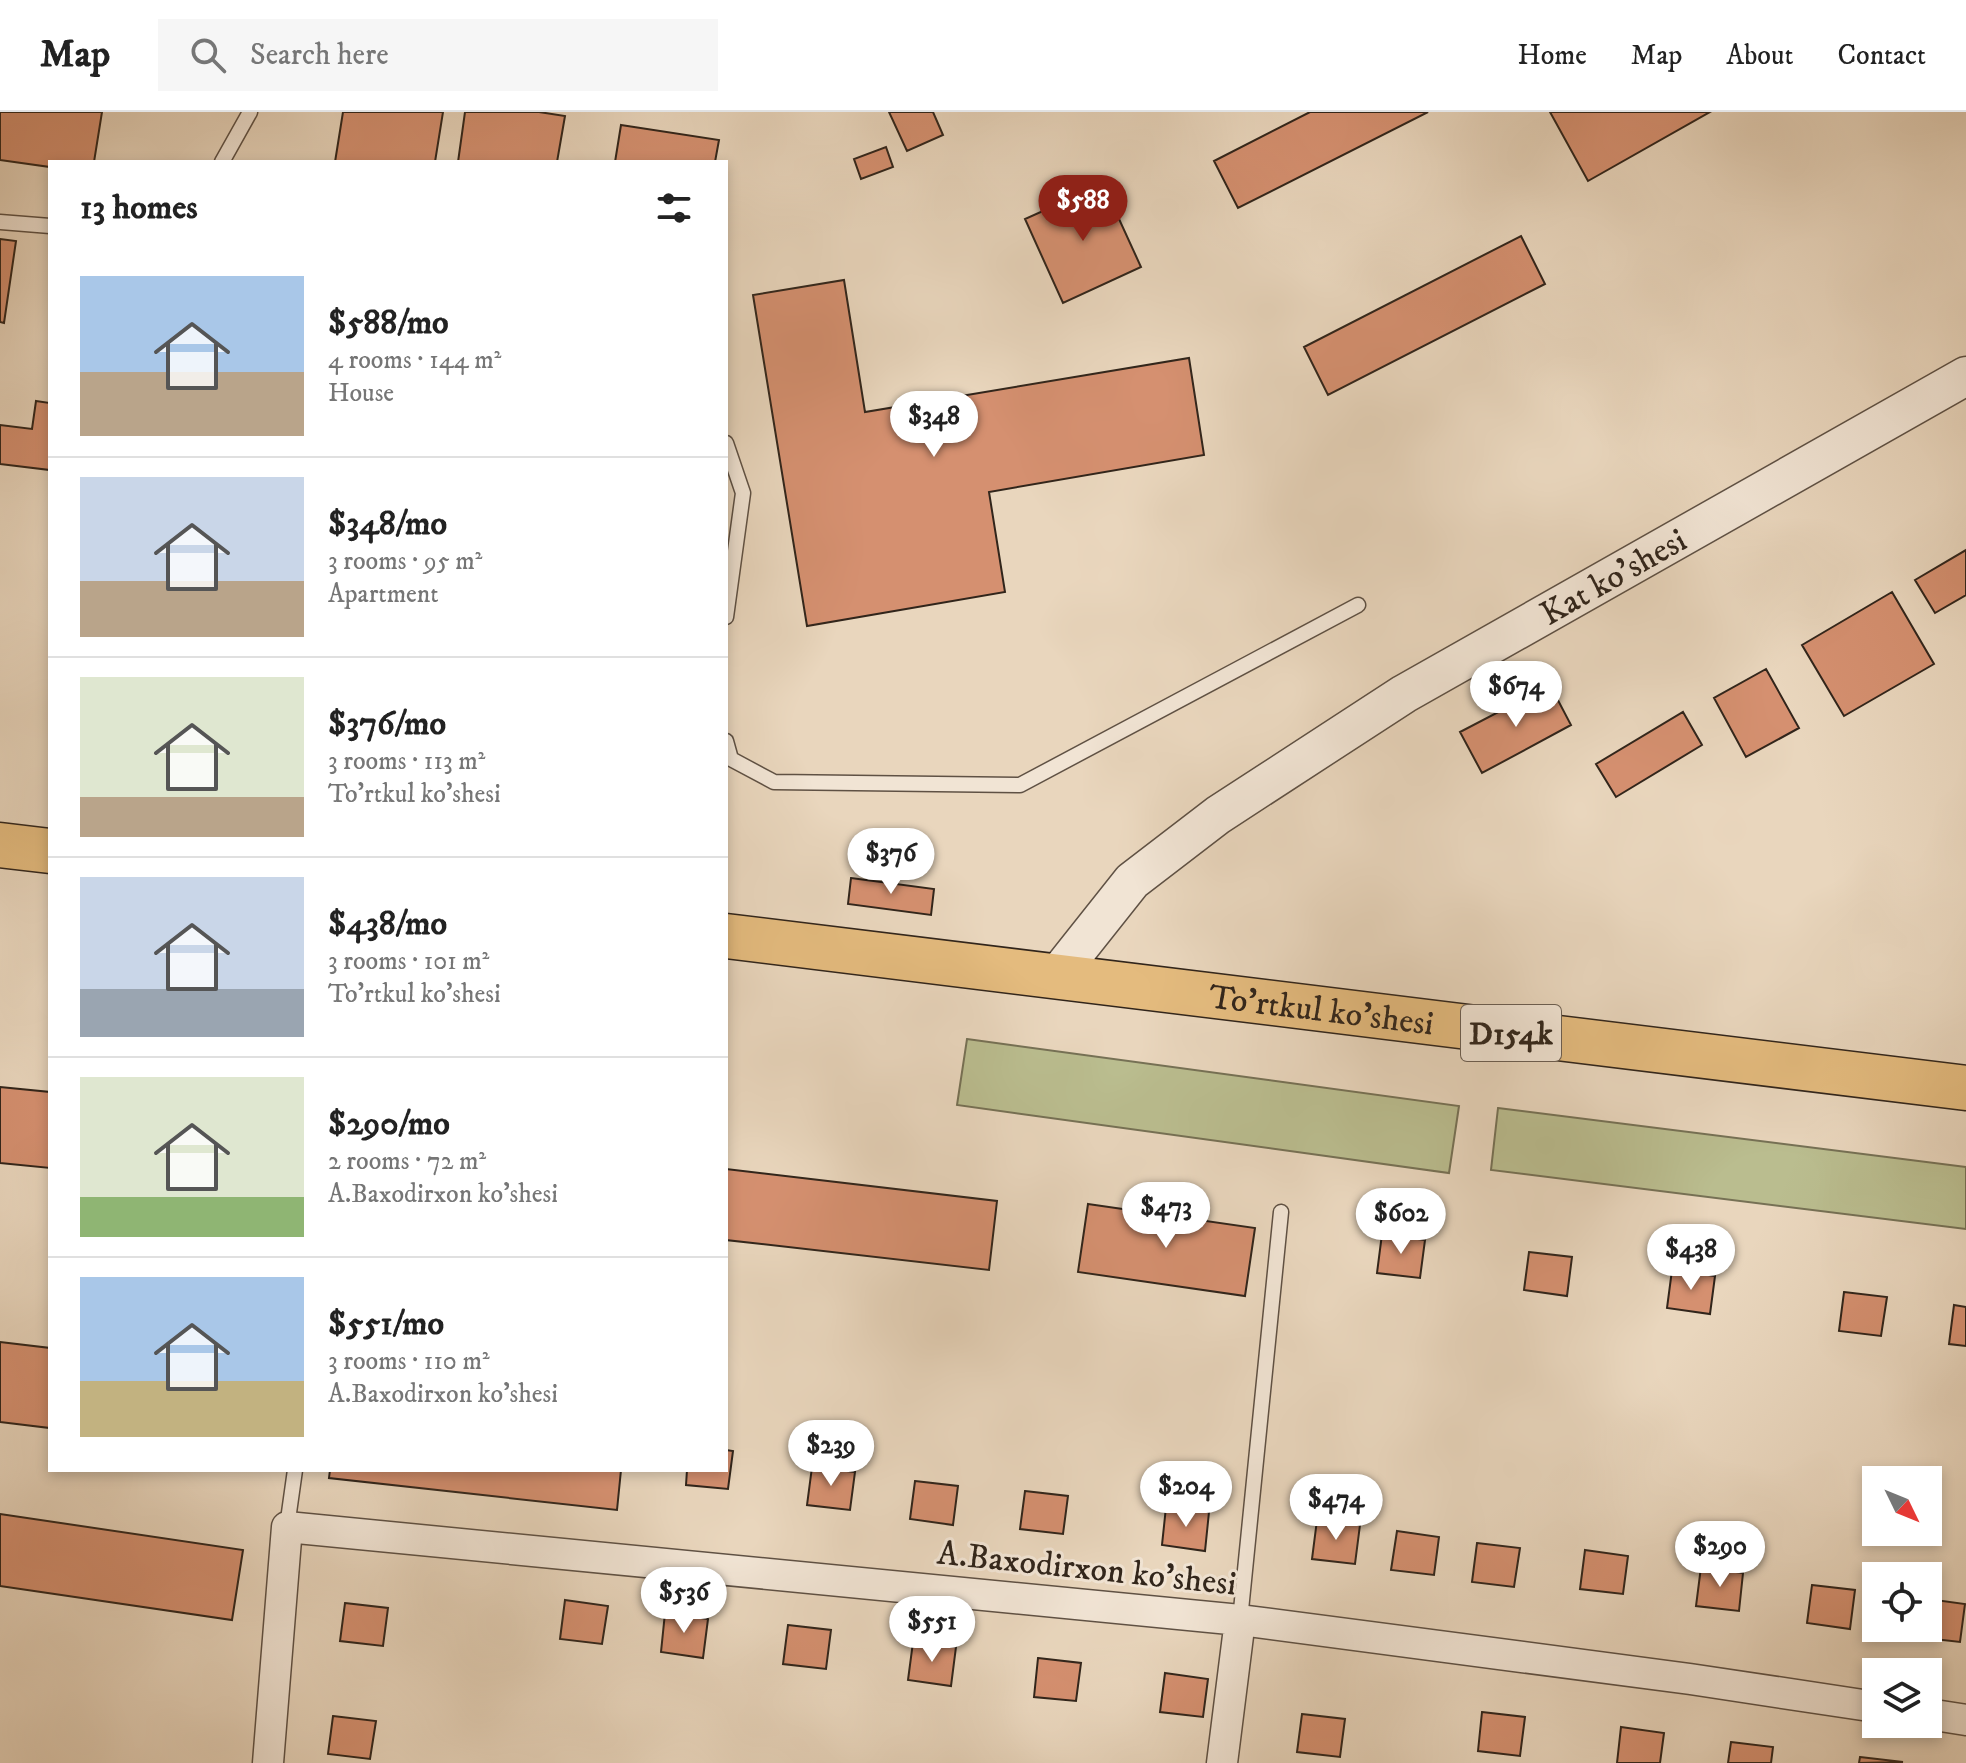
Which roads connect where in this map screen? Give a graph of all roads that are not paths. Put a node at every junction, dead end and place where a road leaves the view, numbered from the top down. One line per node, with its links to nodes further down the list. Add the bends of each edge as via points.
1 (250, 112): 2 (lane)
2 (223, 160)
3 (0, 222): 4 (lane)
4 (48, 226)
5 (1966, 376): 13 (street, Kat ko'shesi, via 1404,694 1218,815 1132,881)
6 (728, 449): 7 (lane, via 743,493)
7 (728, 602)
8 (1358, 605): 9 (lane, via 1020,785 774,782 731,759)
9 (728, 748)
10 (0, 845): 11 (main road)
11 (48, 851)
12 (728, 936): 13 (main road, To'rtkul ko'shesi / D154k)
13 (1055, 978): 14 (main road, To'rtkul ko'shesi / D154k)
14 (1966, 1088)
15 (1281, 1212): 18 (lane)
16 (295, 1472): 17 (lane)
17 (287, 1527): 18 (street, A.Baxodirxon ko'shesi); 22 (street)
18 (1240, 1620): 19 (street, A.Baxodirxon ko'shesi); 23 (street)
19 (1862, 1705)
20 (1942, 1716): 21 (street)
21 (1966, 1720)
22 (268, 1763)
23 (1222, 1763)

